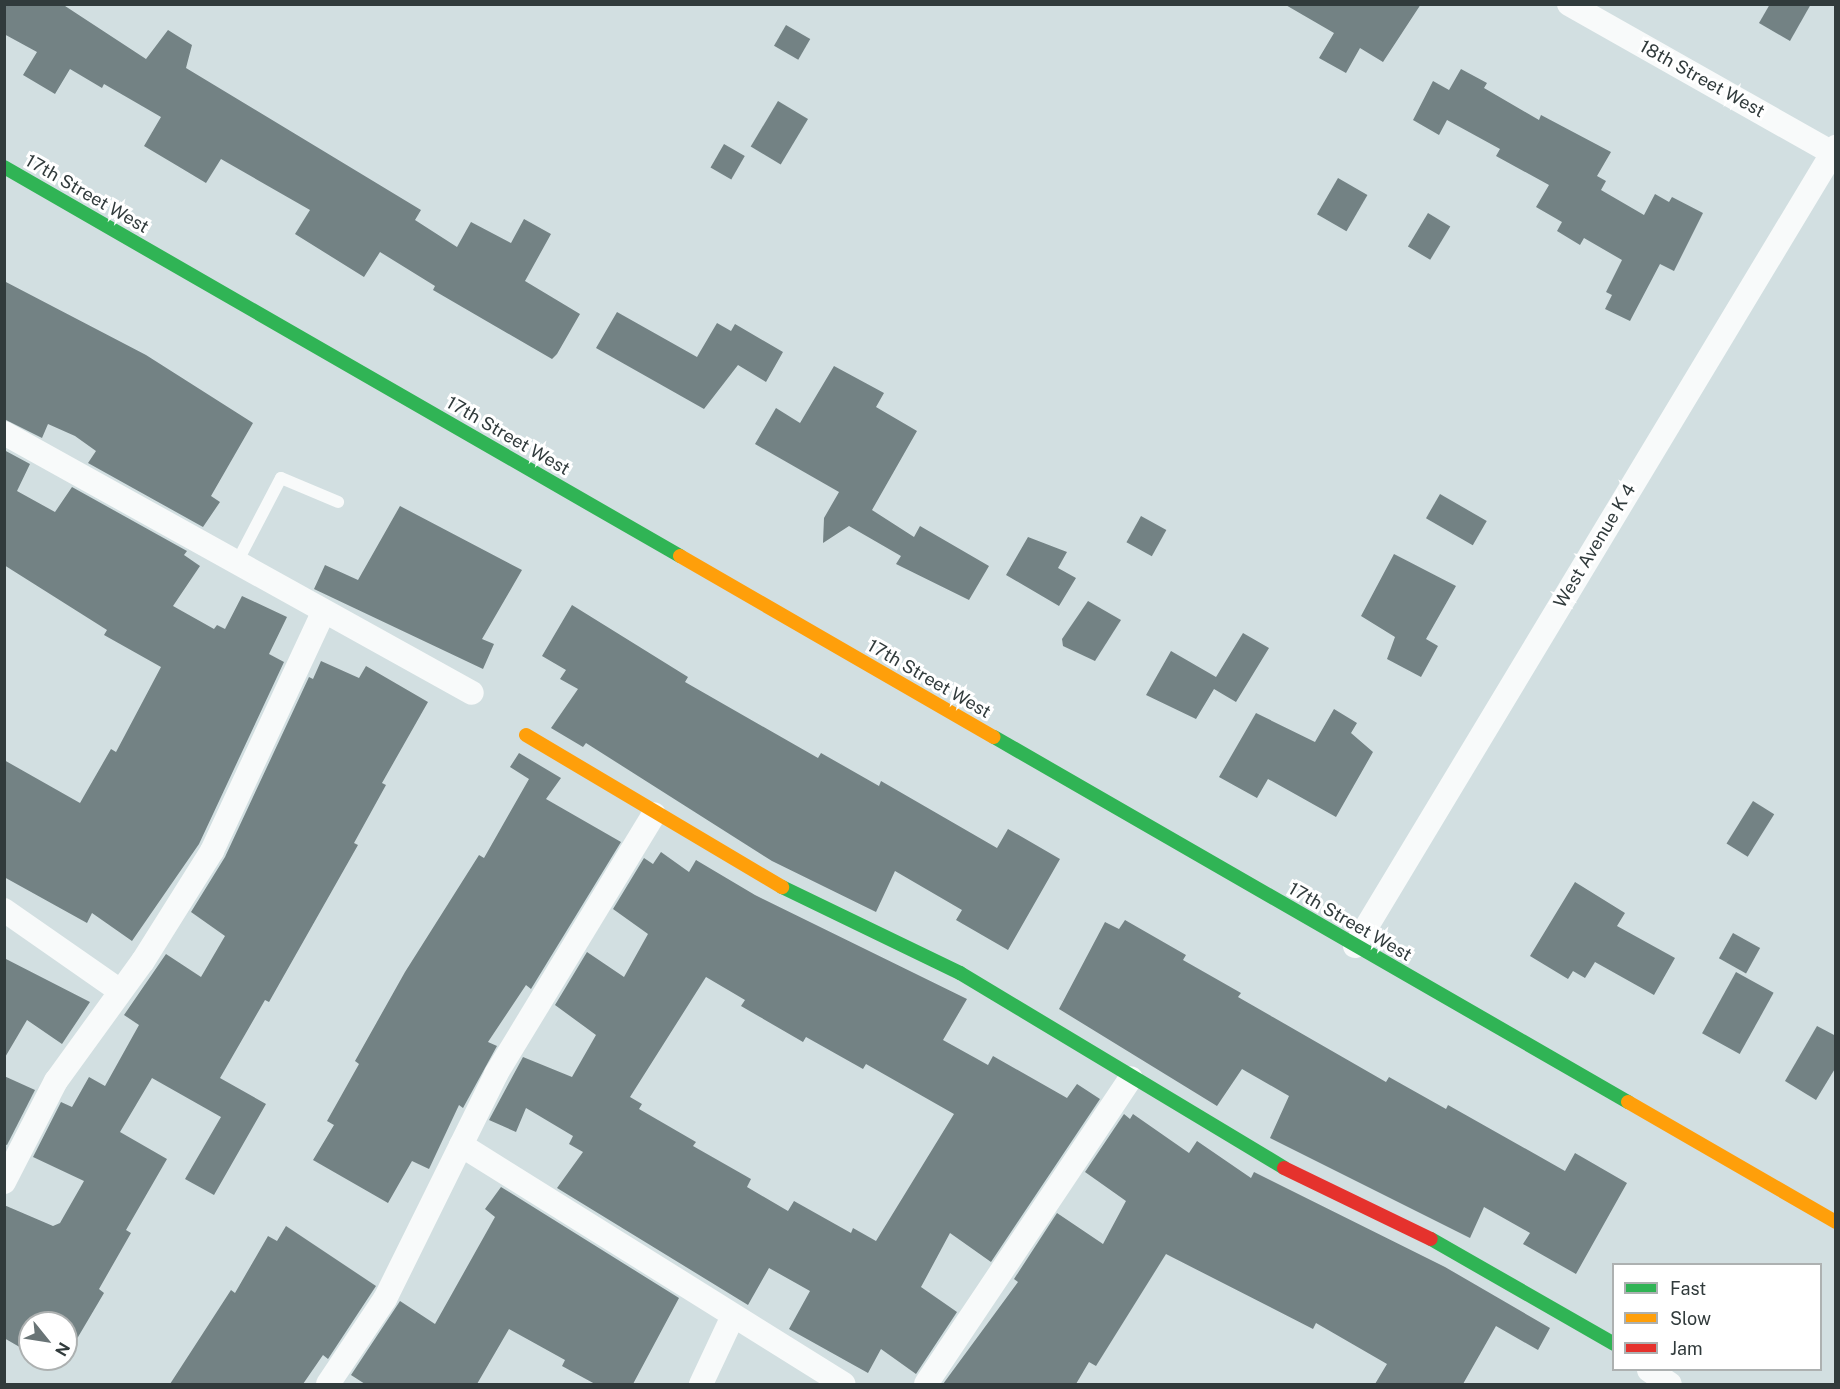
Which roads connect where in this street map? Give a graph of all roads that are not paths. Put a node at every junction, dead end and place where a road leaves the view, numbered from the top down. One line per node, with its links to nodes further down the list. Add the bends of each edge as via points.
1 (1569, 4): 2 (street, 18th Street West)
2 (1834, 151): 12 (street, West Avenue K 4)
3 (4, 167): 12 (street, 17th Street West)
4 (4, 433): 6 (street)
5 (338, 502): 6 (lane, via 281,478)
6 (236, 564): 7 (street)
7 (323, 613): 8 (street); 13 (street, via 212,851)
8 (472, 693)
9 (526, 735): 10 (street)
10 (654, 814): 14 (street, via 763,878 960,973); 15 (street, via 496,1074)
11 (4, 910): 13 (street)
12 (1355, 946): 17 (street, 17th Street West)
13 (120, 991): 16 (street, via 56,1082)
14 (1131, 1078): 19 (street, via 1280,1166 1454,1250); 24 (street)
15 (461, 1145): 18 (street); 21 (street, via 385,1299)
16 (4, 1182)
17 (1836, 1222)
18 (733, 1316): 22 (street); 23 (street)
19 (1612, 1343)
20 (1650, 1371): 25 (street)
21 (328, 1384)
22 (701, 1384)
23 (843, 1384)
24 (926, 1384)
25 (1670, 1384)

